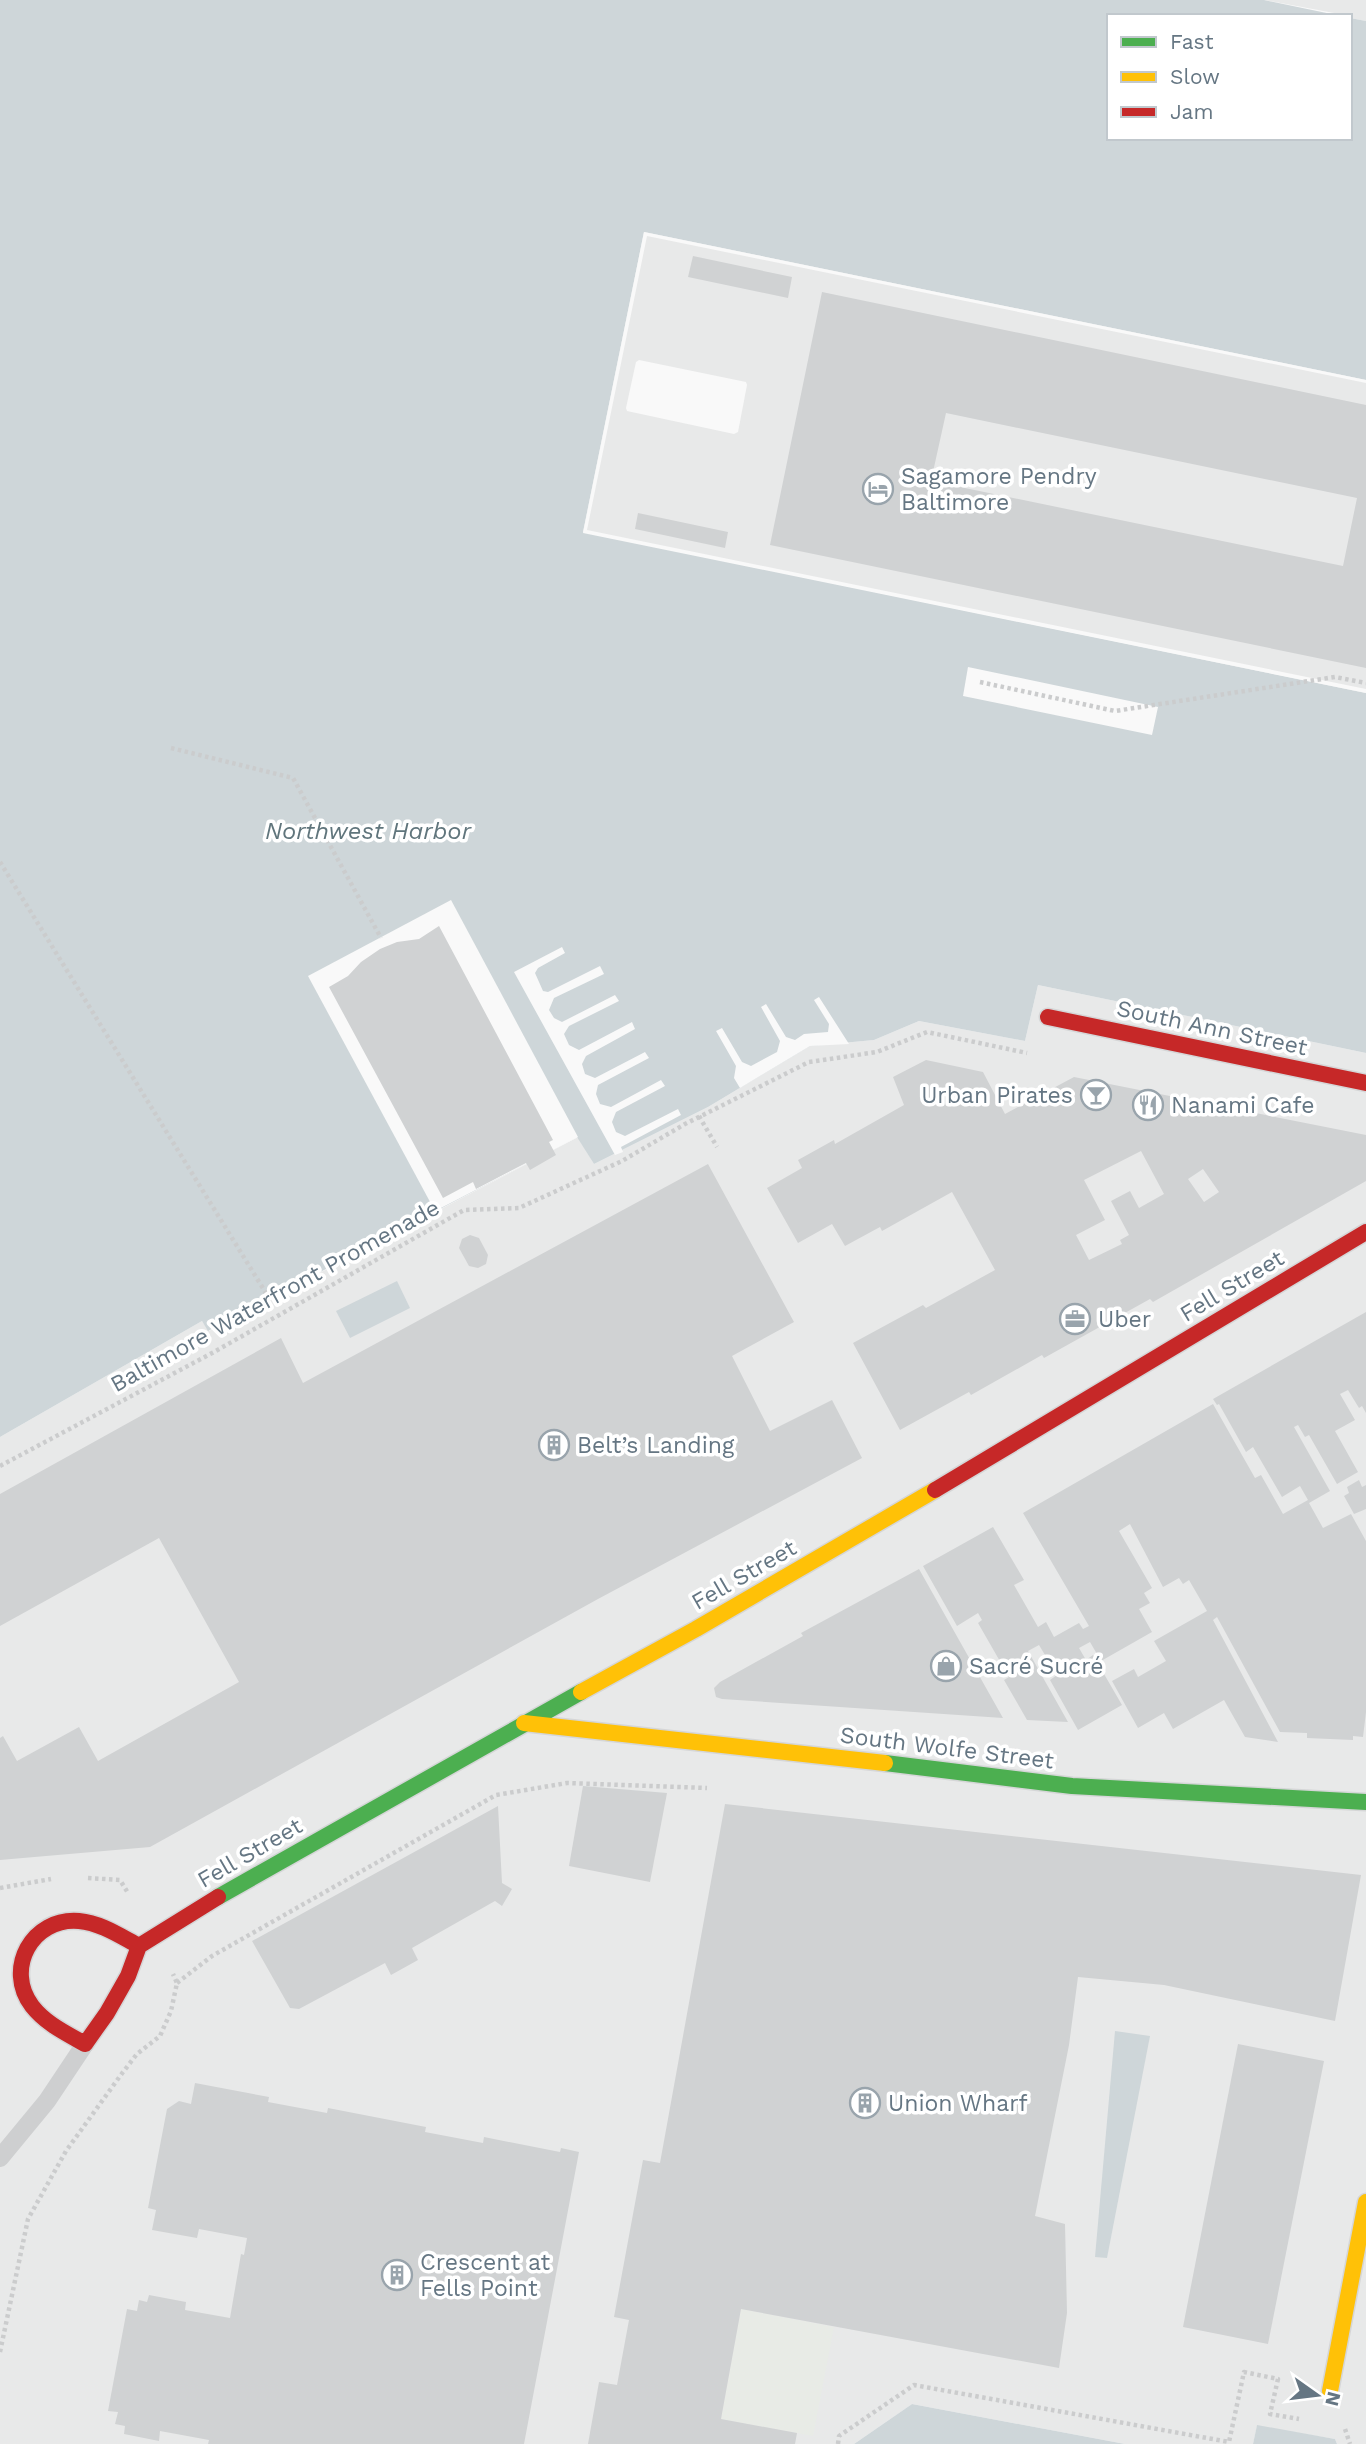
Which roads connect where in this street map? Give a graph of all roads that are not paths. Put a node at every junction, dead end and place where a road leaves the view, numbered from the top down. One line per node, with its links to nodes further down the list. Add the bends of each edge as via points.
1 (1048, 1017): 2 (street, South Ann Street)
2 (1366, 1083)
3 (1366, 1232): 4 (street, Fell Street, via 917,1501)
4 (524, 1723): 5 (street, South Wolfe Street, via 1072,1786); 6 (street, Fell Street)
5 (1366, 1801)
6 (139, 1946): 7 (street, via 123,1986); 7 (street, via 79,1920 55,1922 33,1936 22,1956 19,1976 25,1996 49,2023)
7 (85, 2043): 8 (lane, via 47,2101)
8 (0, 2158)
9 (1366, 2202): 10 (street)
10 (1330, 2391)

